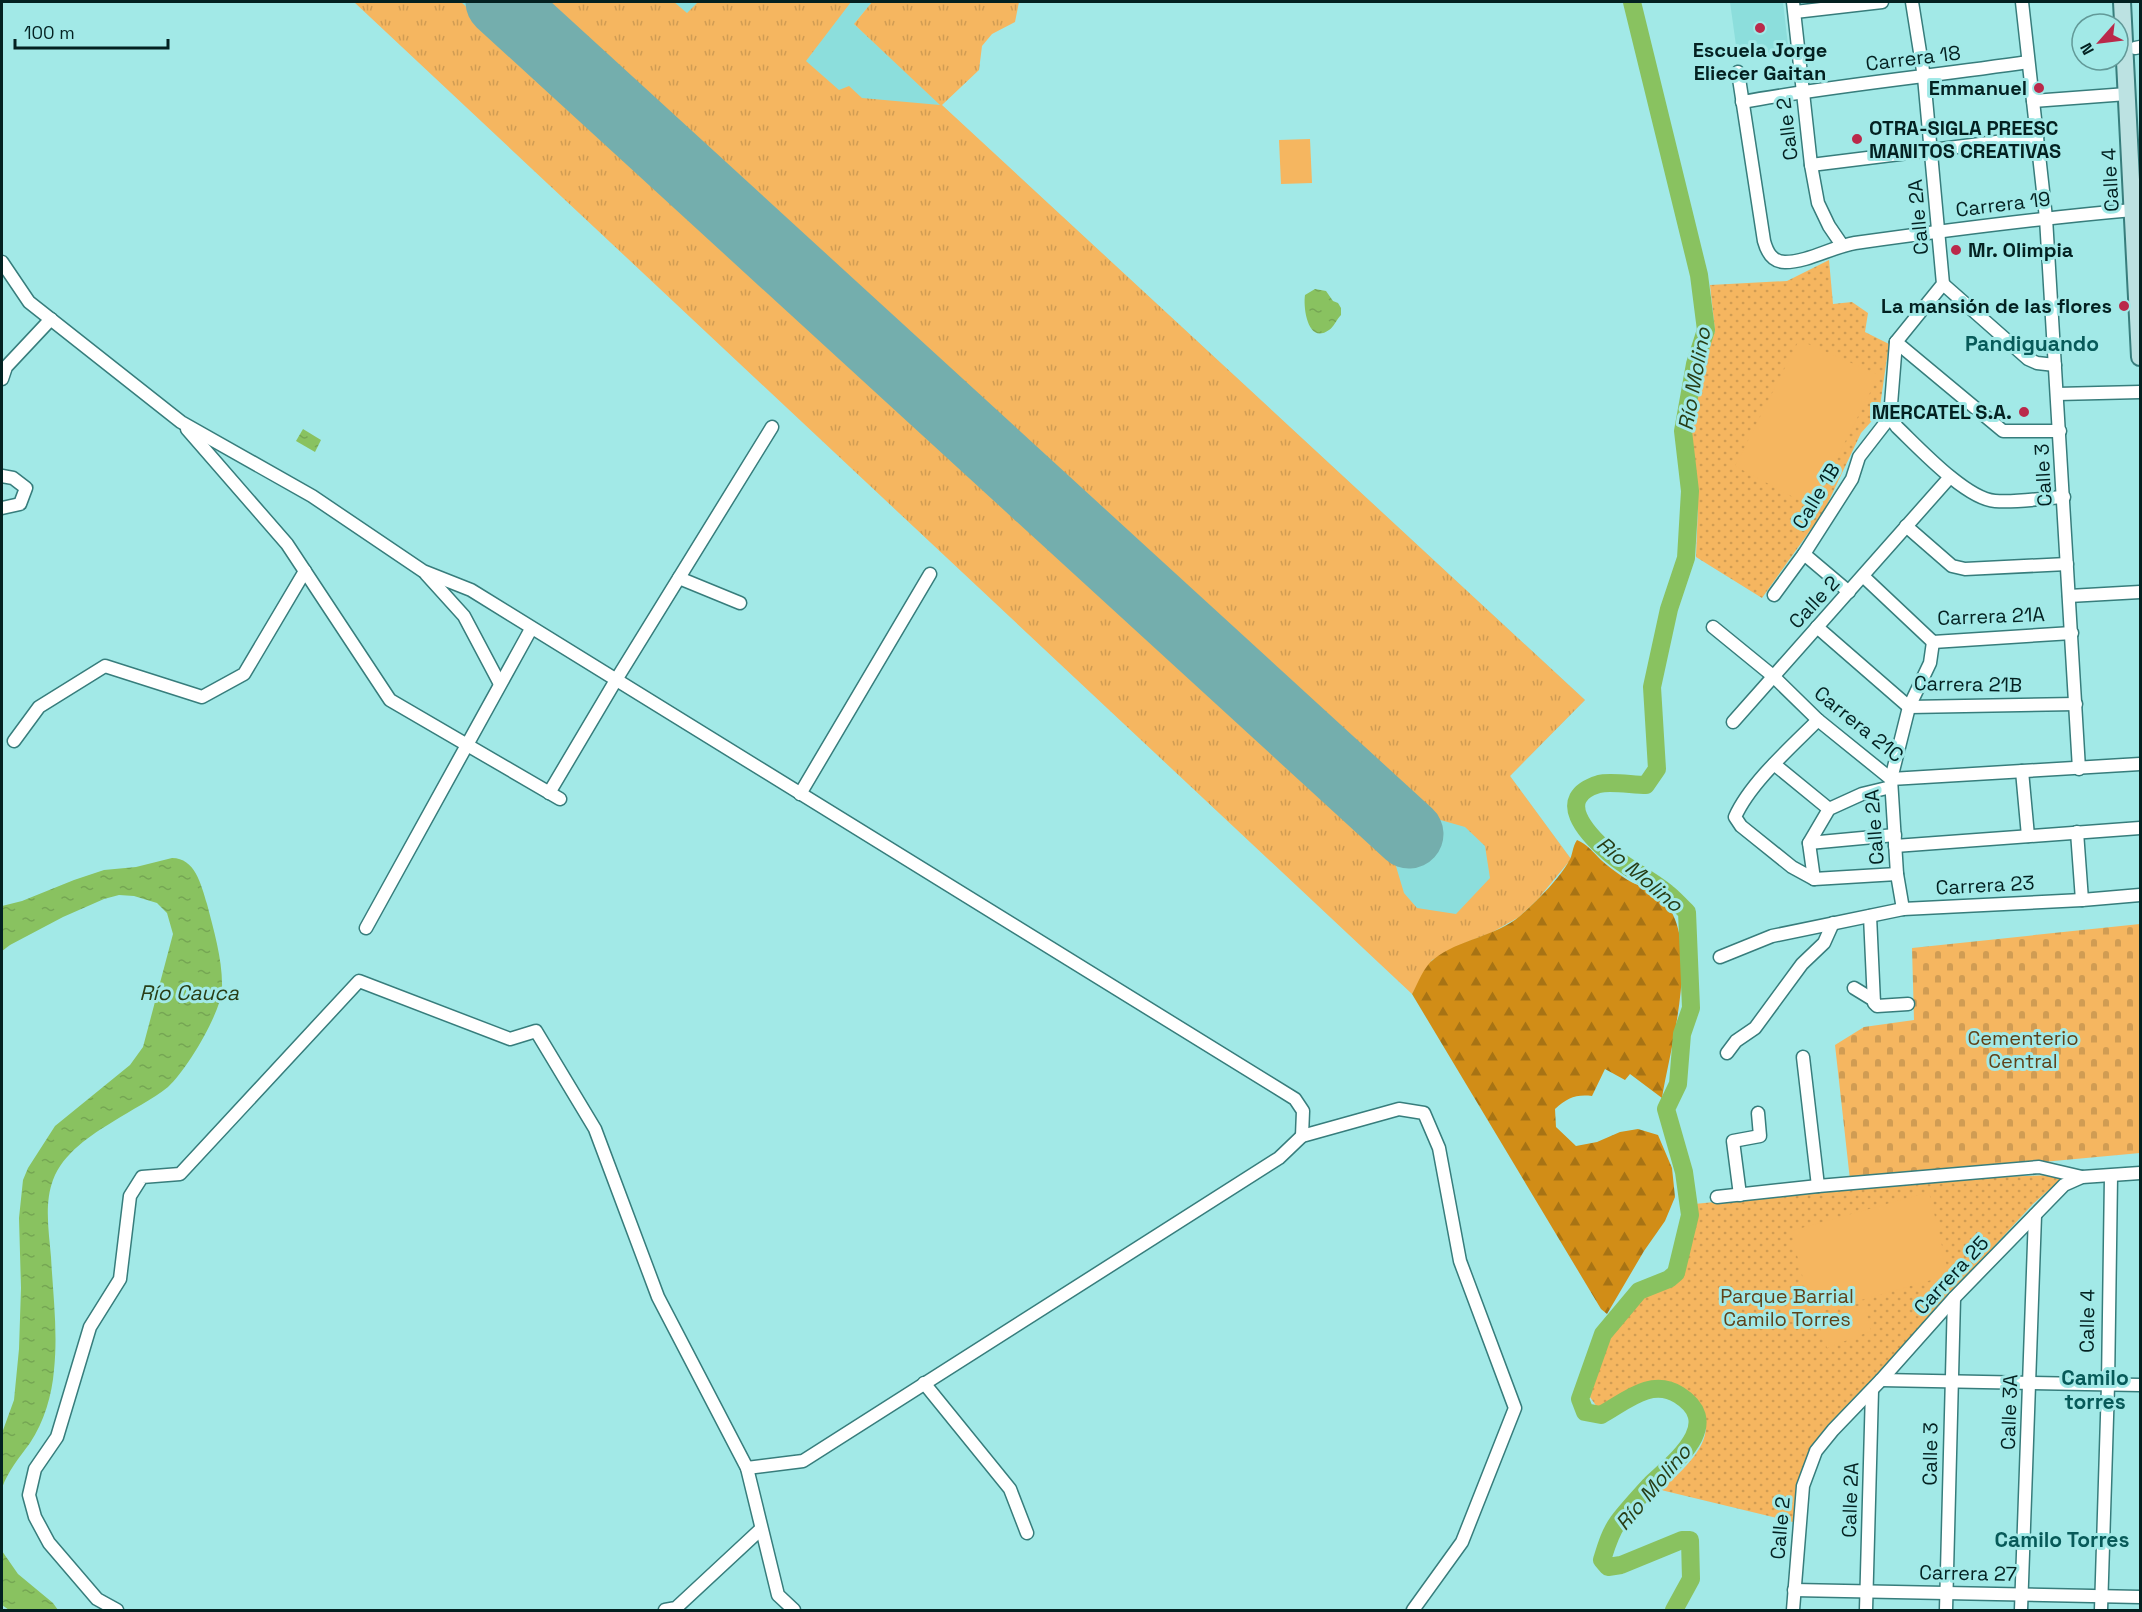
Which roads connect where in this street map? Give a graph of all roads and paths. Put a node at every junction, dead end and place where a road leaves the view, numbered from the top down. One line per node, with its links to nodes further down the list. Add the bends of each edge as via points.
1 (1882, 2): 6 (street)
2 (1912, 2): 10 (street, Calle 2A)
3 (2022, 2): 8 (street, Calle 3)
4 (2122, 2): 12 (main road, Calle 4)
5 (2133, 2): 7 (main road, Calle 4)
6 (1794, 7): 11 (street, Calle 2)
7 (2138, 47): 17 (main road, Calle 4)
8 (2028, 62): 10 (street, Carrera 18); 13 (street, Calle 3)
9 (1738, 72): 14 (street)
10 (1924, 77): 11 (street, Carrera 18); 16 (street, Calle 2A)
11 (1803, 90): 14 (street, Carrera 18); 18 (street, Calle 2)
12 (2127, 94): 13 (street); 19 (main road, Calle 4)
13 (2033, 100): 15 (street, Calle 3)
14 (1742, 102): 22 (street, Carrera 19, via 1764,241 1771,256 1785,262 1798,260)
15 (2037, 137): 16 (street); 20 (street, Calle 3)
16 (1932, 151): 18 (street); 21 (street, Calle 2A)
17 (2140, 152)
18 (1811, 165): 22 (street, Calle 2, via 1818,203)
19 (2133, 210): 20 (street, Carrera 19); 26 (main road, Calle 4)
20 (2046, 218): 21 (street, Carrera 19); 29 (street, Calle 3)
21 (1939, 231): 22 (street, Carrera 19); 24 (street, Calle 2A)
22 (1842, 245)
23 (2, 262): 25 (street, via 29,302)
24 (1943, 284): 27 (street); 29 (street, via 2028,359)
25 (51, 319): 30 (street, via 6,367); 34 (street)
26 (2140, 330): 28 (main road, Calle 4)
27 (1896, 342): 33 (street); 36 (street, via 2003,431)
28 (2140, 357)
29 (2055, 365): 32 (street, Calle 3)
30 (2, 379)
31 (2140, 392): 32 (street)
32 (2057, 394): 36 (street, Calle 3)
33 (1890, 417): 38 (street); 42 (street, Calle 1B, via 1859,457 1852,479)
34 (181, 422): 44 (street, via 287,544); 45 (street, via 312,496)
35 (772, 427): 48 (street)
36 (2060, 431): 39 (street, Calle 3)
37 (2, 476): 40 (street, via 13,478 26,489 20,504)
38 (1950, 477): 39 (street, via 1982,499); 41 (street, Calle 2)
39 (2064, 497): 43 (street, Calle 3)
40 (2, 508)
41 (1906, 526): 43 (street, via 1952,566 1965,569); 47 (street, Calle 2)
42 (1804, 554): 49 (street); 51 (street, Calle 1B)
43 (2067, 564): 52 (street, Calle 3)
44 (305, 571): 66 (street, via 244,674 202,697 105,666 39,707); 67 (street, via 390,700)
45 (423, 571): 56 (street, via 471,590); 61 (street, via 464,616)
46 (930, 574): 73 (street)
47 (1863, 577): 49 (street, Calle 2); 58 (street, Carrera 21A)
48 (679, 578): 53 (street); 60 (street)
49 (1849, 592): 55 (street, Calle 2)
50 (2140, 592): 52 (street)
51 (1774, 595)
52 (2069, 596): 57 (street, Calle 3)
53 (740, 603)
54 (1713, 627): 59 (street, Carrera 21C)
55 (1817, 627): 59 (street, Calle 2); 63 (street, Carrera 21B)
56 (531, 629): 60 (street); 61 (street)
57 (2072, 633): 58 (street, Carrera 21A); 62 (street, Calle 3)
58 (1933, 642): 63 (street, Calle 2A, via 1930,663)
59 (1773, 676): 64 (street, Carrera 21C); 65 (street, Calle 2)
60 (616, 680): 67 (street, via 554,796); 73 (street)
61 (500, 684): 67 (street)
62 (2076, 704): 63 (street, Carrera 21B); 70 (street, Calle 3)
63 (1910, 707): 72 (street, Calle 2A)
64 (1818, 720): 68 (street); 72 (street, Carrera 21C)
65 (1733, 722)
66 (14, 741)
67 (466, 746): 87 (street)
68 (1774, 764): 74 (street); 81 (street, via 1735,816 1741,826 1792,867)
69 (2140, 764): 70 (street, Carrera 21C)
70 (2079, 769): 71 (street, Carrera 21C)
71 (2022, 771): 72 (street, Carrera 21C); 77 (street)
72 (1891, 783): 74 (street); 78 (street, Calle 2A)
73 (800, 794): 95 (street, via 1295,1099 1303,1112)
74 (1828, 809): 79 (street)
75 (2140, 828): 76 (street)
76 (2077, 832): 77 (street); 83 (street)
77 (2028, 836): 78 (street)
78 (1895, 841): 79 (street); 80 (street, Calle 2A)
79 (1809, 843): 81 (street)
80 (1897, 874): 81 (street); 84 (street, Calle 2A)
81 (1814, 879)
82 (2140, 895): 83 (street, Carrera 23)
83 (2082, 900): 84 (street, Carrera 23)
84 (1903, 909): 85 (street, Carrera 23)
85 (1870, 916): 86 (street, Carrera 23); 90 (street)
86 (1833, 923): 88 (street, Carrera 23, via 1772,936); 92 (street, via 1824,943 1802,964 1755,1028)
87 (366, 928)
88 (1720, 957)
89 (1854, 988): 90 (street)
90 (1872, 999): 91 (street, via 1877,1006)
91 (1908, 1004)
92 (1727, 1053)
93 (1803, 1058): 99 (street)
94 (1758, 1113): 100 (street, via 1761,1136 1733,1141)
95 (1302, 1136): 106 (street, via 1279,1158); 124 (street, via 1399,1109 1424,1113 1439,1148 1460,1261 1515,1408 1462,1542)
96 (2140, 1173): 97 (street, Carrera 25)
97 (2111, 1176): 98 (street, Carrera 25); 108 (street, Calle 4)
98 (2082, 1177): 99 (street, via 2039,1167); 102 (street, Carrera 25, via 2064,1185)
99 (1818, 1186): 100 (street)
100 (1740, 1195): 101 (street)
101 (1717, 1197)
102 (2035, 1215): 103 (street, Carrera 25); 107 (street, Calle 3A)
103 (1954, 1298): 104 (street, Carrera 25); 105 (street, Calle 3)
104 (1881, 1380): 105 (street); 110 (street, Carrera 25)
105 (1951, 1380): 107 (street); 117 (street, Calle 3)
106 (924, 1383): 112 (street, via 802,1461); 114 (street, via 1010,1489)
107 (2029, 1383): 108 (street); 118 (street, Calle 3A)
108 (2108, 1384): 109 (street); 119 (street, Calle 4)
109 (2140, 1385)
110 (1872, 1390): 111 (street, Carrera 25); 116 (street, Calle 2A)
111 (1816, 1452): 115 (street, Calle 2, via 1803,1486)
112 (747, 1468): 113 (street); 121 (street, via 658,1297 595,1129 536,1031 510,1039 359,981 180,1173 142,1177 130,1196 120,1279 90,1327 57,1437 35,1469 29,1495 35,1518 49,1543 97,1599)
113 (761, 1529): 122 (street, via 676,1608); 123 (street, via 778,1596)
114 (1027, 1533)
115 (1794, 1590): 116 (street, Carrera 27); 125 (street, Calle 2)
116 (1867, 1591): 117 (street, Carrera 27); 126 (street, Calle 2A)
117 (1947, 1593): 118 (street, Carrera 27); 127 (street, Calle 3)
118 (2021, 1594): 119 (street, Carrera 27); 128 (street, Calle 3A)
119 (2101, 1596): 120 (street, Carrera 27); 129 (street, Calle 4)
120 (2140, 1597)
121 (117, 1611)
122 (666, 1611)
123 (794, 1611)
124 (1413, 1611)
125 (1793, 1611)
126 (1866, 1611)
127 (1946, 1611)
128 (2021, 1611)
129 (2101, 1611)

